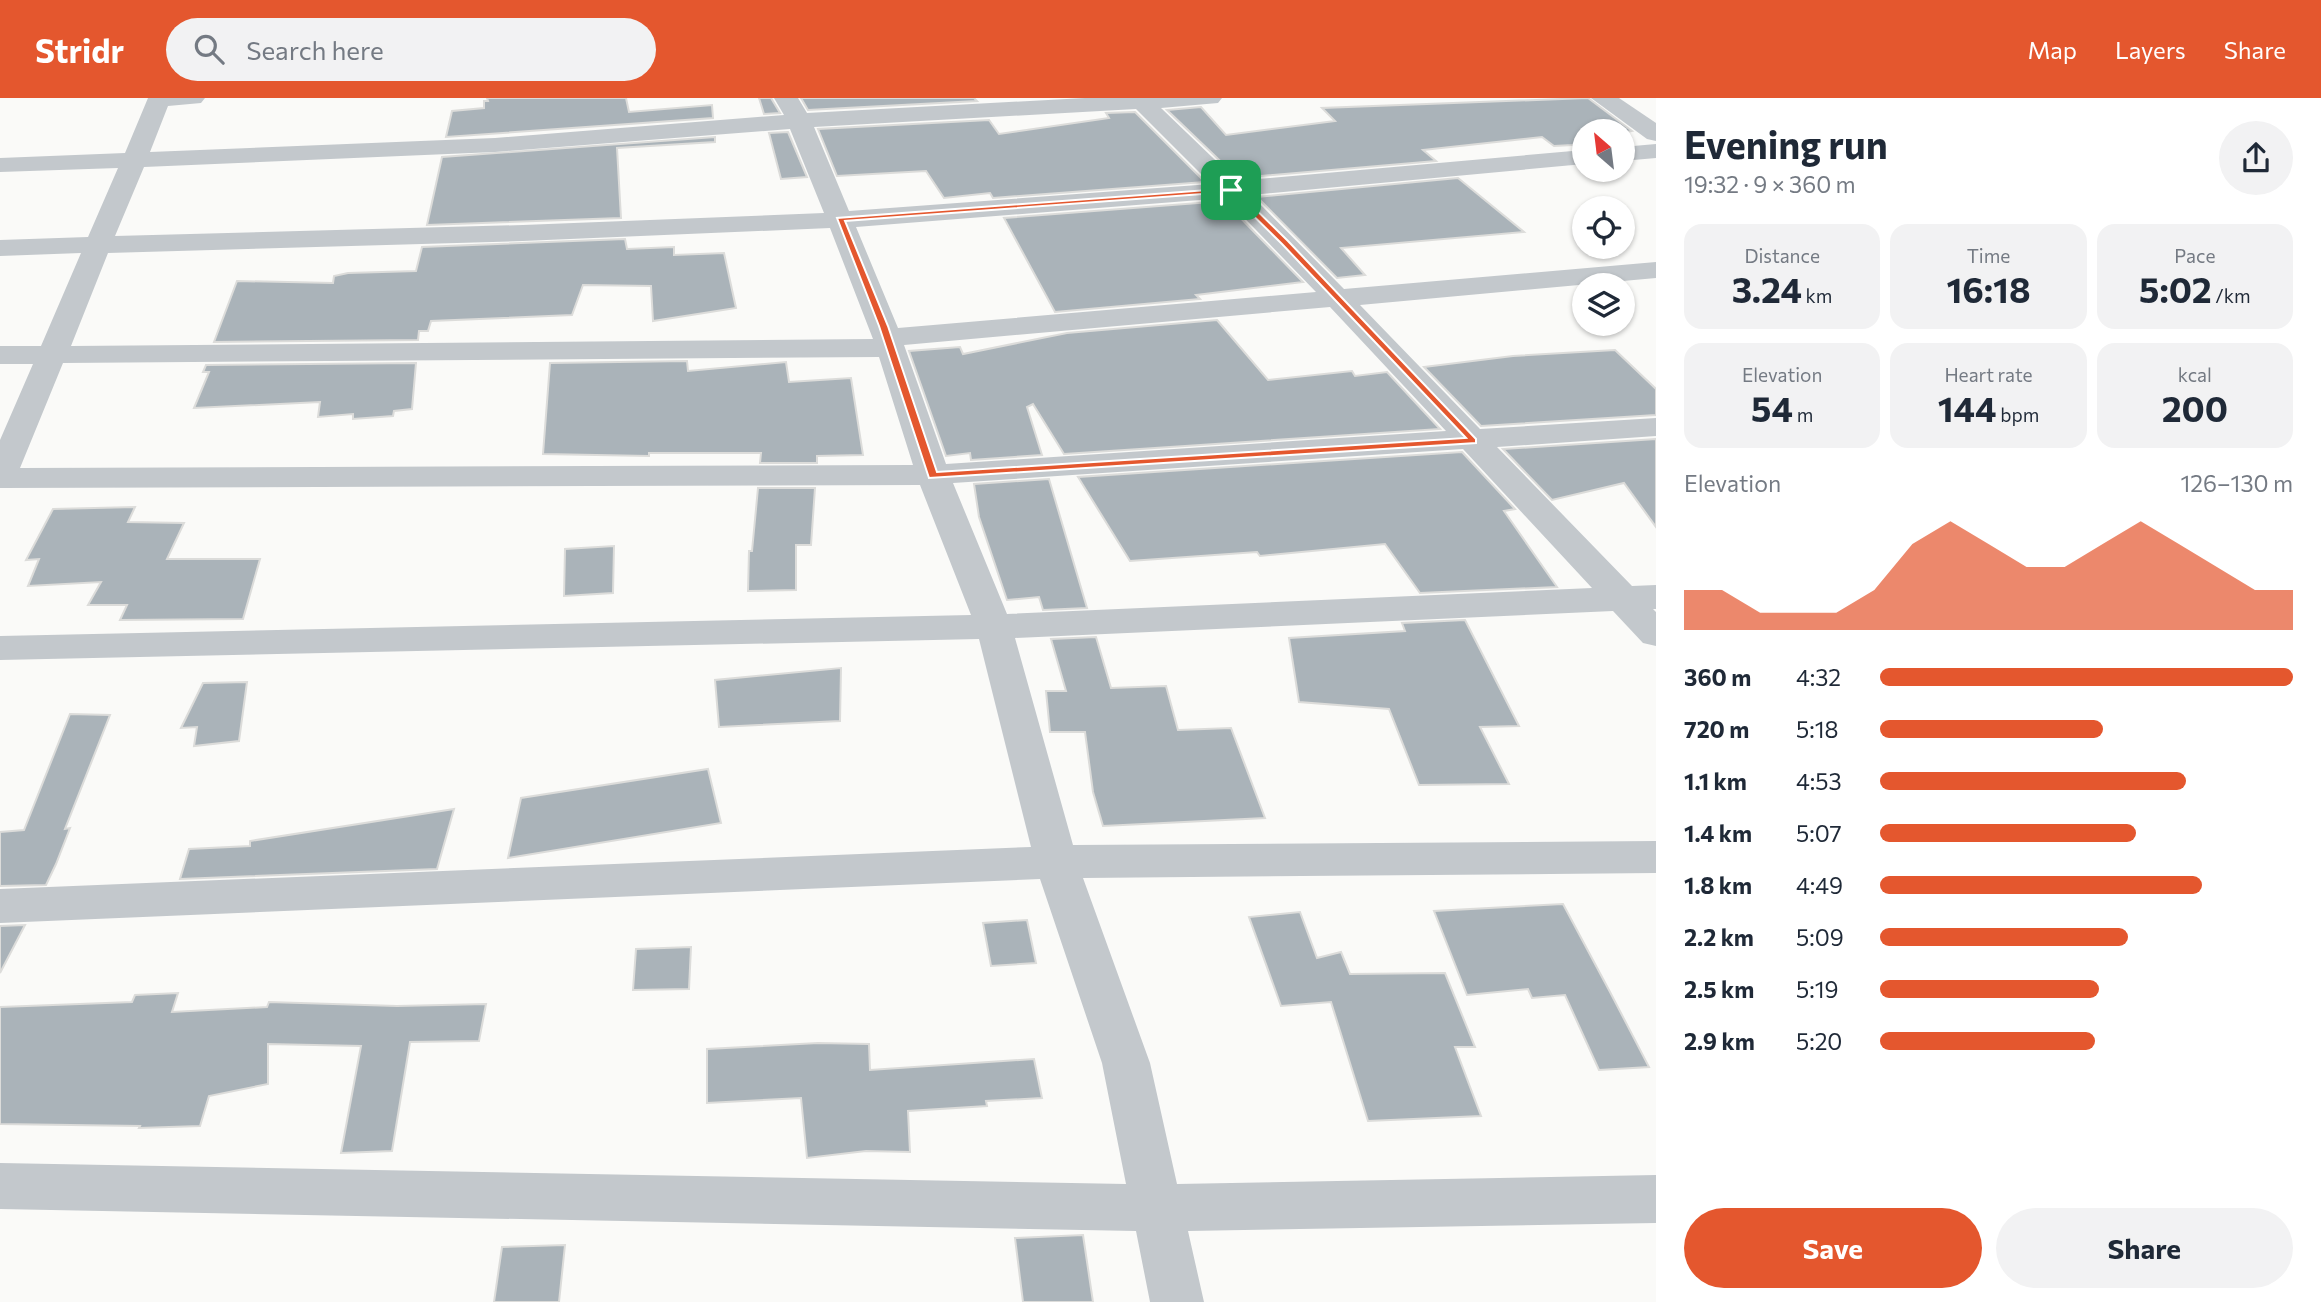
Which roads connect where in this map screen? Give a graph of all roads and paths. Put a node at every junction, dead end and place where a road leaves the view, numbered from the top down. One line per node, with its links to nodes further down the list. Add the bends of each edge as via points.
1 (193, 98): 4 (street)
2 (1210, 98): 5 (street)
3 (1603, 98): 7 (street)
4 (160, 99): 11 (street)
5 (1141, 101): 6 (street); 13 (street)
6 (793, 109): 11 (street, via 495,145); 14 (street)
7 (1656, 134)
8 (1656, 151): 9 (street)
9 (1635, 153)
10 (1572, 158): 13 (street)
11 (134, 159): 12 (street); 15 (street)
12 (0, 165)
13 (1231, 190): 14 (street); 18 (street)
14 (840, 219): 15 (street, via 601,231); 19 (street)
15 (99, 244): 16 (street); 20 (street)
16 (0, 248)
17 (1656, 270): 18 (street)
18 (1338, 299): 19 (street); 23 (street)
19 (889, 343): 20 (street); 24 (street)
20 (53, 353): 21 (street); 25 (street)
21 (0, 355)
22 (1656, 427): 23 (street)
23 (1473, 441): 24 (street); 26 (street)
24 (933, 475): 25 (street); 27 (street)
25 (0, 478)
26 (1640, 598): 27 (street); 28 (street)
27 (994, 627): 29 (street); 31 (street)
28 (1656, 634)
29 (0, 648)
30 (1656, 857): 31 (street)
31 (1056, 862): 32 (street); 35 (street, via 1126,1063)
32 (0, 906)
33 (0, 1186): 35 (street)
34 (1656, 1199): 35 (street)
35 (1157, 1208): 36 (street)
36 (1177, 1302)

